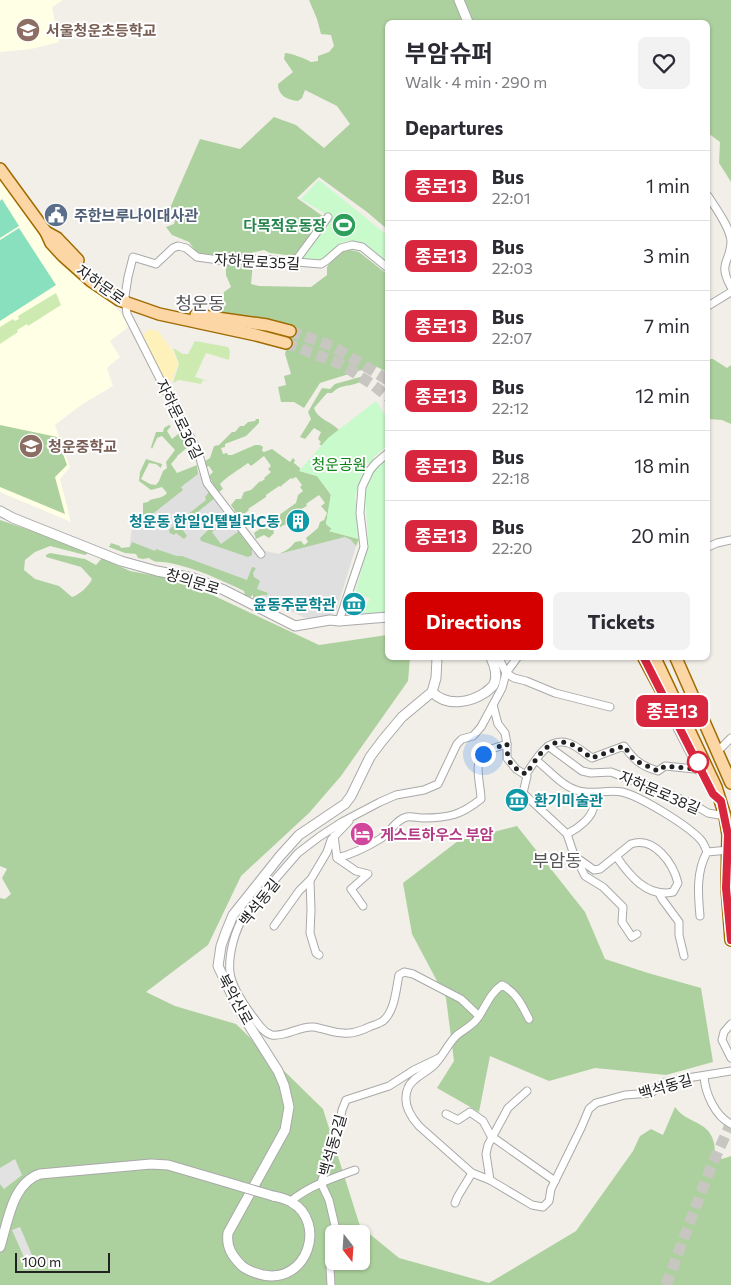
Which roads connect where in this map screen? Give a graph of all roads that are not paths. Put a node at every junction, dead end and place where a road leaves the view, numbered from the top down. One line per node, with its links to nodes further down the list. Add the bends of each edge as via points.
1 (459, 0): 2 (street)
2 (467, 20)
3 (0, 169): 10 (main road, 자하문로, via 51,243 90,281 108,294)
4 (710, 199): 8 (street, via 731,242 725,276)
5 (328, 217): 6 (street)
6 (294, 263): 7 (street, 자하문로35길, via 321,264 341,248 352,245 362,247); 10 (street, 자하문로35길, via 198,257 178,246 156,264 133,257)
7 (385, 266)
8 (731, 286)
9 (731, 292): 11 (street)
10 (125, 300): 12 (main road, 자하문로); 13 (main road, 자하문로, via 159,314); 18 (street, 자하문로36길, via 127,314 198,450 207,483)
11 (710, 305)
12 (290, 331)
13 (286, 343)
14 (385, 455): 20 (street, via 370,470 362,487 360,513 364,547)
15 (0, 511): 20 (street, 창의문로, via 121,560 193,578 224,590 295,626)
16 (731, 540): 17 (street)
17 (710, 546)
18 (261, 554)
19 (385, 617): 20 (street, 창의문로)
20 (339, 621)
21 (437, 660): 31 (street)
22 (492, 660): 31 (street, via 495,683 477,698 449,701)
23 (500, 660): 30 (street)
24 (516, 660): 30 (street, 백석동길)
25 (640, 660): 40 (street, via 688,751)
26 (645, 660): 40 (main road)
27 (656, 660): 44 (main road)
28 (664, 660): 46 (main road, via 713,765)
29 (677, 660): 38 (main road)
30 (506, 673): 32 (street, 백석동길); 33 (street, via 555,693)
31 (432, 692): 79 (street, 북악산로, via 402,717 382,741 345,804 299,835 280,856 233,915 221,946 218,966 221,974 238,1008 278,1071 289,1108 285,1130 228,1233 229,1250 245,1268 261,1275 281,1275 304,1258 309,1245 308,1227 302,1212)
32 (493, 705): 35 (street); 45 (street, 백석동길, via 473,736 457,744 438,784 396,795)
33 (610, 707)
34 (731, 738): 38 (street)
35 (507, 744): 41 (street, via 507,758 516,769); 53 (street, via 483,754 478,767 481,799 470,808 457,815 408,817 398,821 380,838 352,854)
36 (731, 744): 38 (street)
37 (548, 746): 39 (street); 40 (street, via 556,742 569,743 592,758 624,746 634,760 654,770 665,766); 46 (street, 자하문로38길, via 582,771 611,772 708,813)
38 (719, 750): 42 (main road)
39 (536, 760): 41 (street); 43 (street, via 568,786)
40 (701, 768): 44 (main road, via 713,794)
41 (526, 774): 47 (street, via 523,793)
42 (731, 783)
43 (594, 793): 47 (street, via 594,807 587,819); 51 (street, via 622,792 634,796 694,833 705,844)
44 (721, 801): 46 (main road)
45 (353, 817): 48 (street); 63 (street, 백석동길, via 319,836 298,854 240,922 230,974 252,1015 270,1035 311,1027 342,1033 360,1031 383,1021 390,1012 399,975 404,972 461,999)
46 (728, 817): 49 (main road)
47 (567, 834): 50 (street)
48 (334, 836): 53 (street); 54 (street)
49 (729, 850): 51 (street); 60 (main road, via 726,888)
50 (573, 852): 52 (street, via 594,870); 59 (street, via 585,876 613,895 623,907 622,922 632,937)
51 (707, 852): 57 (street, via 698,880)
52 (616, 856): 55 (street, via 640,884); 55 (street, via 636,842 655,846 675,872 678,883 673,892)
53 (337, 858): 56 (street, via 356,871 368,874 350,889)
54 (310, 880): 58 (street, via 298,891); 61 (street, via 310,933)
55 (659, 893): 62 (street, via 679,922)
56 (363, 906)
57 (700, 916)
58 (274, 926)
59 (637, 934)
60 (731, 940)
61 (318, 955)
62 (684, 956)
63 (479, 1016): 64 (street, 백석동길, via 494,990 502,985 514,994); 66 (street, 백석동길, via 457,1035)
64 (529, 1019)
65 (731, 1024): 67 (street, via 722,1040)
66 (441, 1056): 75 (street, 백석동길, via 435,1065 408,1085 406,1105 419,1126); 78 (street, 백석동2길, via 389,1086 346,1100)
67 (731, 1058)
68 (731, 1071): 69 (street, 백석동길)
69 (704, 1076): 72 (street, 백석동길, via 708,1097); 77 (street, 백석동길, via 663,1083 651,1093 596,1103 589,1109)
70 (527, 1091): 73 (street, via 508,1108)
71 (446, 1114): 73 (street, via 458,1120 470,1112 483,1121)
72 (731, 1124)
73 (492, 1136): 76 (street, via 486,1154); 77 (street)
74 (355, 1170): 78 (street)
75 (472, 1173): 76 (street, 백석동길); 80 (street)
76 (490, 1180): 77 (street, 백석동길, via 532,1205 543,1207 549,1201)
77 (555, 1181)
78 (321, 1183): 79 (street); 81 (street, 백석동2길)
79 (291, 1201): 82 (street, bridge, via 168,1165 40,1174 27,1180 19,1189)
80 (455, 1203)
81 (335, 1225)
82 (0, 1247)
83 (330, 1270): 84 (street)
84 (331, 1285)

